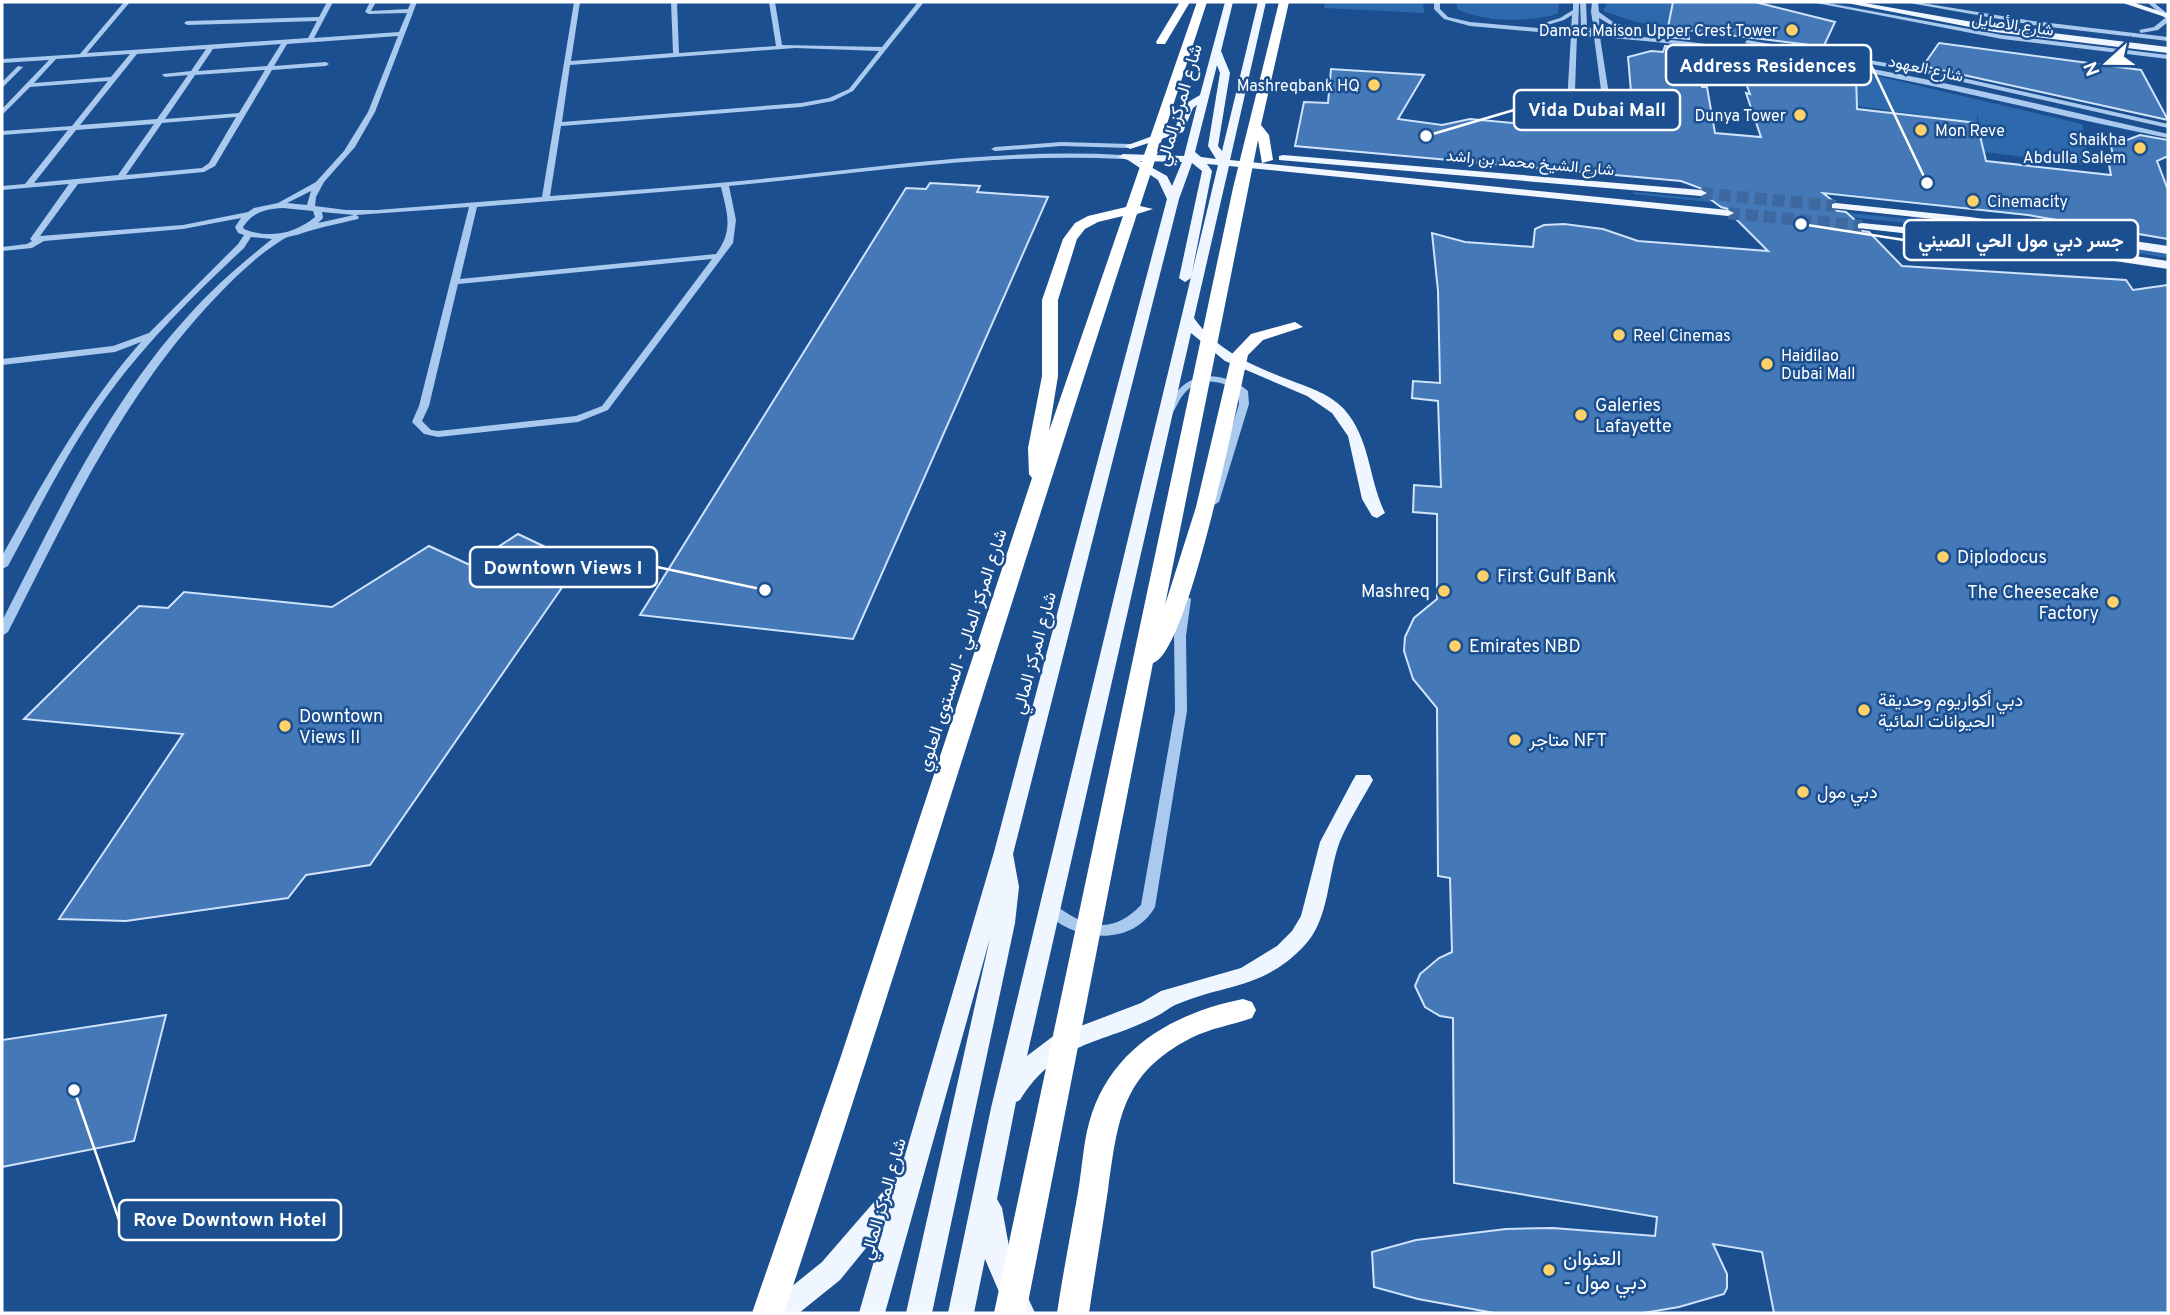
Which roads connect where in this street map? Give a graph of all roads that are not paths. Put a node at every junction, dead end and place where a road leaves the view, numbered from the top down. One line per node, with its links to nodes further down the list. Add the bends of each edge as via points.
1 (127, 2): 52 (street)
2 (330, 2): 28 (street)
3 (373, 2): 24 (street, via 368,12)
4 (414, 2): 24 (street)
5 (577, 2): 57 (street)
6 (674, 2): 53 (street)
7 (772, 2): 46 (street)
8 (921, 2): 48 (street)
9 (1185, 2): 43 (highway)
10 (1202, 2): 125 (highway, شارع المركز المالي - المستوى العلوي)
11 (1229, 2): 49 (main road, شارع المركز المالي)
12 (1262, 2): 72 (main road)
13 (1284, 2): 71 (highway)
14 (1439, 2): 30 (street, شارع العهود, via 1464,18); 33 (street, شارع العهود, via 1439,14 1457,22)
15 (1576, 2): 25 (street)
16 (1583, 2): 31 (street)
17 (1595, 2): 26 (street)
18 (1814, 2): 55 (street, شارع الأصايل, via 1959,30)
19 (1846, 2): 47 (main road, شارع الأصايل, via 1995,29)
20 (1869, 2): 47 (main road, شارع الأصايل)
21 (1907, 2): 34 (street, شارع الأصايل)
22 (2124, 2): 27 (main road)
23 (2150, 2): 27 (street)
24 (410, 11): 36 (street)
25 (1574, 11): 30 (street); 32 (street)
26 (1594, 12): 35 (street); 37 (street)
27 (2168, 17): 34 (street, via 2150,30)
28 (321, 19): 29 (street); 40 (street)
29 (187, 23)
30 (1544, 24): 32 (street, شارع العهود)
31 (1584, 27): 32 (street, شارع العهود); 35 (street, شارع العهود)
32 (1574, 29): 33 (street, شارع العهود); 35 (street, شارع العهود); 44 (street)
33 (1537, 30): 44 (street)
34 (2095, 30): 39 (street, شارع الأصايل)
35 (1595, 31): 37 (street, شارع العهود); 38 (street, شارع العهود); 51 (street)
36 (401, 34): 40 (street); 88 (street, via 358,136)
37 (1642, 35): 38 (street, شارع العهود); 41 (street, شارع العهود); 51 (street, via 1615,41); 76 (street, شارع العهود, via 1836,65)
38 (1626, 37): 41 (street, via 1622,35)
39 (2168, 38)
40 (310, 40): 42 (street)
41 (1738, 41): 73 (street, شارع العهود, via 1923,71)
42 (285, 42): 45 (street); 60 (street)
43 (1161, 42)
44 (1574, 44): 51 (street, via 1570,119 1586,125 1609,120)
45 (211, 47): 50 (street); 61 (street)
46 (779, 47): 48 (street); 53 (street)
47 (2168, 48)
48 (883, 49): 70 (street, via 851,90 831,100)
49 (1216, 51): 66 (main road, شارع المركز المالي); 78 (main road, via 1225,73)
50 (135, 52): 52 (street); 63 (street)
51 (1598, 52)
52 (82, 55): 54 (street)
53 (676, 55): 57 (street)
54 (54, 57): 56 (street); 64 (street)
55 (2168, 59)
56 (2, 61)
57 (567, 63): 70 (street)
58 (326, 64): 60 (street)
59 (20, 67): 65 (street)
60 (269, 68): 61 (street); 68 (street)
61 (193, 73): 62 (street); 69 (street)
62 (164, 75)
63 (113, 79): 64 (street); 74 (street)
64 (29, 85): 67 (street)
65 (2, 86)
66 (1205, 96): 77 (main road, via 1189,106 1179,130); 82 (main road, شارع المركز المالي)
67 (2, 113)
68 (241, 115): 69 (street); 84 (street, via 204,170)
69 (160, 121): 74 (street); 84 (street)
70 (558, 124): 93 (street)
71 (1254, 124): 81 (highway, via 1263,135); 129 (highway)
72 (1234, 126): 78 (main road); 80 (main road, via 1251,147)
73 (2168, 126)
74 (74, 127): 75 (street); 90 (street)
75 (2, 133)
76 (2168, 134)
77 (1130, 146): 82 (main road); 85 (street, via 1018,147)
78 (1219, 155): 80 (main road, شارع الشيخ محمد بن راشد); 82 (main road); 82 (main road); 82 (main road, via 1199,169); 83 (main road, شارع الشيخ محمد بن راشد); 96 (main road); 117 (main road, via 1184,282)
79 (1123, 157): 82 (main road); 85 (street, via 982,158); 94 (main road, via 1163,178)
80 (1295, 158): 89 (main road, شارع الشيخ محمد بن راشد)
81 (1267, 160)
82 (1190, 161): 94 (main road, شارع المركز المالي)
83 (1297, 171): 95 (main road, شارع الشيخ محمد بن راشد); 96 (main road, via 1245,176)
84 (119, 179): 86 (street)
85 (738, 181): 87 (street); 97 (street)
86 (75, 182): 90 (street); 111 (street, via 33,238)
87 (724, 183): 93 (street); 97 (street)
88 (319, 184): 100 (street); 101 (street, via 312,195)
89 (1602, 185): 92 (main road, شارع الشيخ محمد بن راشد); 95 (main road)
90 (27, 186): 91 (street)
91 (2, 188)
92 (1701, 193)
93 (546, 198): 98 (street)
94 (1173, 199): 131 (main road, شارع المركز المالي)
95 (1600, 199): 105 (main road, شارع الشيخ محمد بن راشد)
96 (1216, 200): 117 (main road)
97 (731, 202): 114 (street, via 733,230)
98 (474, 204): 104 (street); 116 (street)
99 (1836, 206): 113 (main road, via 1970,220)
100 (271, 207): 101 (street); 103 (street)
101 (314, 208): 104 (street); 108 (street, via 319,218)
102 (1147, 209): 125 (highway, via 1100,216 1072,235 1050,300 1049,390 1036,459)
103 (259, 211): 107 (street); 109 (street, via 241,221)
104 (383, 212): 108 (street)
105 (1728, 212)
106 (1862, 226): 115 (main road)
107 (183, 227): 109 (street); 111 (street)
108 (306, 228): 110 (street)
109 (244, 233): 110 (street); 119 (street, via 241,246)
110 (283, 235): 128 (street, via 208,300 136,390 96,454)
111 (40, 239): 112 (street, via 29,246)
112 (2, 249)
113 (2168, 250)
114 (721, 256): 116 (street); 123 (street, via 598,413 438,434 417,422)
115 (2168, 265)
116 (455, 282): 123 (street)
117 (1189, 309): 124 (main road); 126 (main road, via 1203,338 1220,352 1335,408 1358,436 1367,495)
118 (1295, 327): 129 (highway, via 1256,337 1240,354 1194,552 1168,625)
119 (151, 335): 120 (street, via 115,349); 122 (street)
120 (73, 355): 121 (street); 122 (street, via 110,355 124,363)
121 (2, 362)
122 (123, 370): 127 (street, via 63,457)
123 (424, 405)
124 (1166, 416): 132 (main road); 132 (street, via 1184,388 1201,380 1226,381 1245,397 1185,599 1180,636 1181,711 1152,897 1141,917 1104,932 1076,927)
125 (1041, 483): 137 (highway, شارع المركز المالي - المستوى العلوي)
126 (1377, 513)
127 (2, 566)
128 (2, 632)
129 (1140, 679): 142 (highway)
130 (1363, 780): 134 (main road, via 1330,842 1311,916 1285,952 1248,975 1170,998 1060,1044 1028,1068)
131 (1004, 852): 135 (main road, شارع المركز المالي); 140 (main road, via 1009,887 1006,914)
132 (1050, 909): 134 (main road)
133 (1243, 1010): 144 (highway, via 1209,1016 1174,1033 1128,1073 1106,1114)
134 (1003, 1108): 136 (main road)
135 (911, 1176): 138 (main road, via 831,1271); 139 (main road, شارع المركز المالي)
136 (987, 1196): 141 (main road); 143 (main road, via 999,1265)
137 (768, 1313)
138 (779, 1313)
139 (872, 1313)
140 (919, 1313)
141 (961, 1313)
142 (1010, 1313)
143 (1022, 1313)
144 (1073, 1313)

